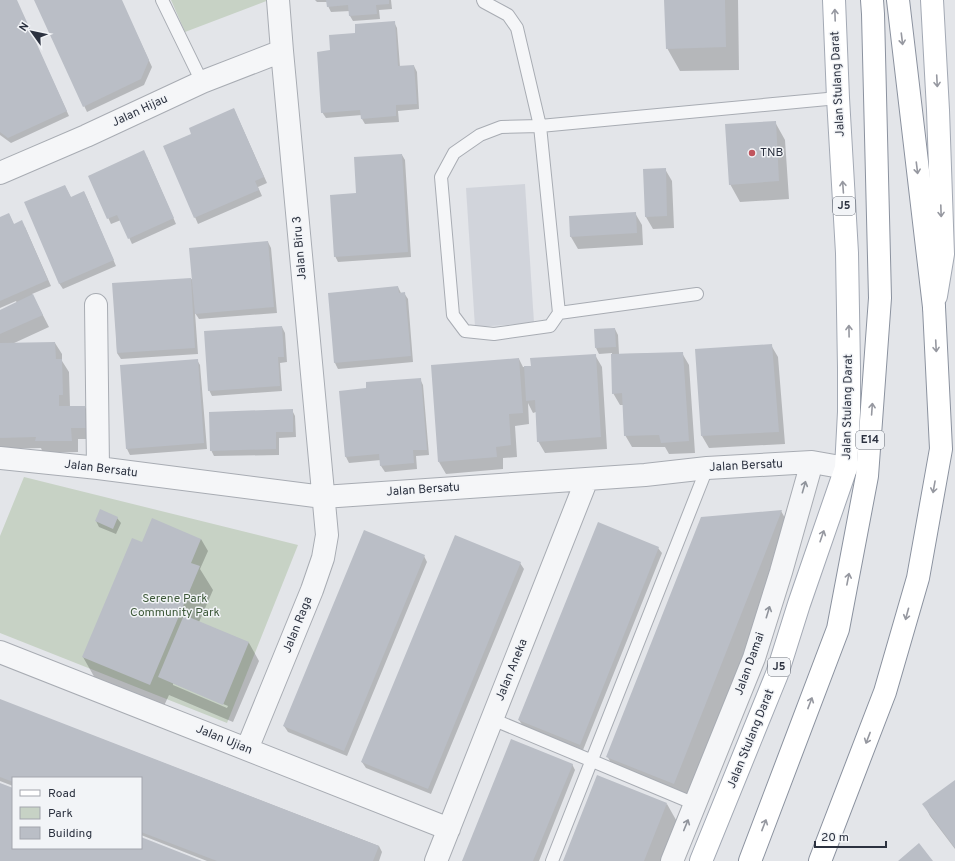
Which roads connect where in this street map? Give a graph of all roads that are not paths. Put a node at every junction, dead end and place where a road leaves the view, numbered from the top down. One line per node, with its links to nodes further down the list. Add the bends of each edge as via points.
1 (162, 0): 9 (lane)
2 (278, 0): 8 (street, Jalan Biru 3)
3 (483, 0): 11 (lane, via 508,16 517,28)
4 (834, 0): 10 (main road, Jalan Stulang Darat / J5, one-way to 4)
5 (872, 0): 35 (main road, E14, one-way to 5, via 838,629 867,476 880,298)
6 (898, 0): 15 (main road, one-way to 15)
7 (932, 0): 15 (main road, one-way to 15, via 942,254)
8 (282, 51): 9 (street, Jalan Hijau); 24 (street, Jalan Biru 3)
9 (202, 82): 12 (street, Jalan Hijau)
10 (838, 98): 11 (lane); 22 (main road, Jalan Stulang Darat / J5, one-way to 10, via 849,397 847,253)
11 (540, 126): 16 (lane); 16 (lane, via 501,127 480,135 454,153 441,177 453,315 465,331 494,334 550,326)
12 (0, 173)
13 (697, 294): 16 (lane)
14 (96, 305): 20 (street)
15 (934, 307): 17 (main road, one-way to 17)
16 (559, 313)
17 (948, 450): 36 (main road, one-way to 36, via 918,578 885,692)
18 (0, 458): 20 (street, Jalan Bersatu)
19 (812, 462): 21 (street, Jalan Bersatu); 22 (street, Jalan Bersatu); 29 (street, Jalan Damai, one-way to 19, via 754,658)
20 (98, 468): 24 (street, Jalan Bersatu)
21 (707, 468): 23 (street, Jalan Bersatu); 28 (lane)
22 (846, 468): 34 (main road, Jalan Stulang Darat / J5, one-way to 22, via 777,674)
23 (587, 479): 24 (street, Jalan Bersatu); 26 (street, Jalan Aneka)
24 (323, 497): 27 (street, Jalan Raga, via 327,535 323,558)
25 (0, 652): 27 (street, Jalan Ujian)
26 (492, 719): 28 (lane); 30 (street, Jalan Aneka)
27 (247, 749): 30 (street, Jalan Ujian)
28 (592, 760): 29 (lane); 32 (lane)
29 (695, 804): 33 (street, Jalan Damai, one-way to 29)
30 (449, 829): 31 (street, Jalan Aneka)
31 (436, 861)
32 (552, 861)
33 (672, 861)
34 (701, 861)
35 (750, 861)
36 (820, 861)

